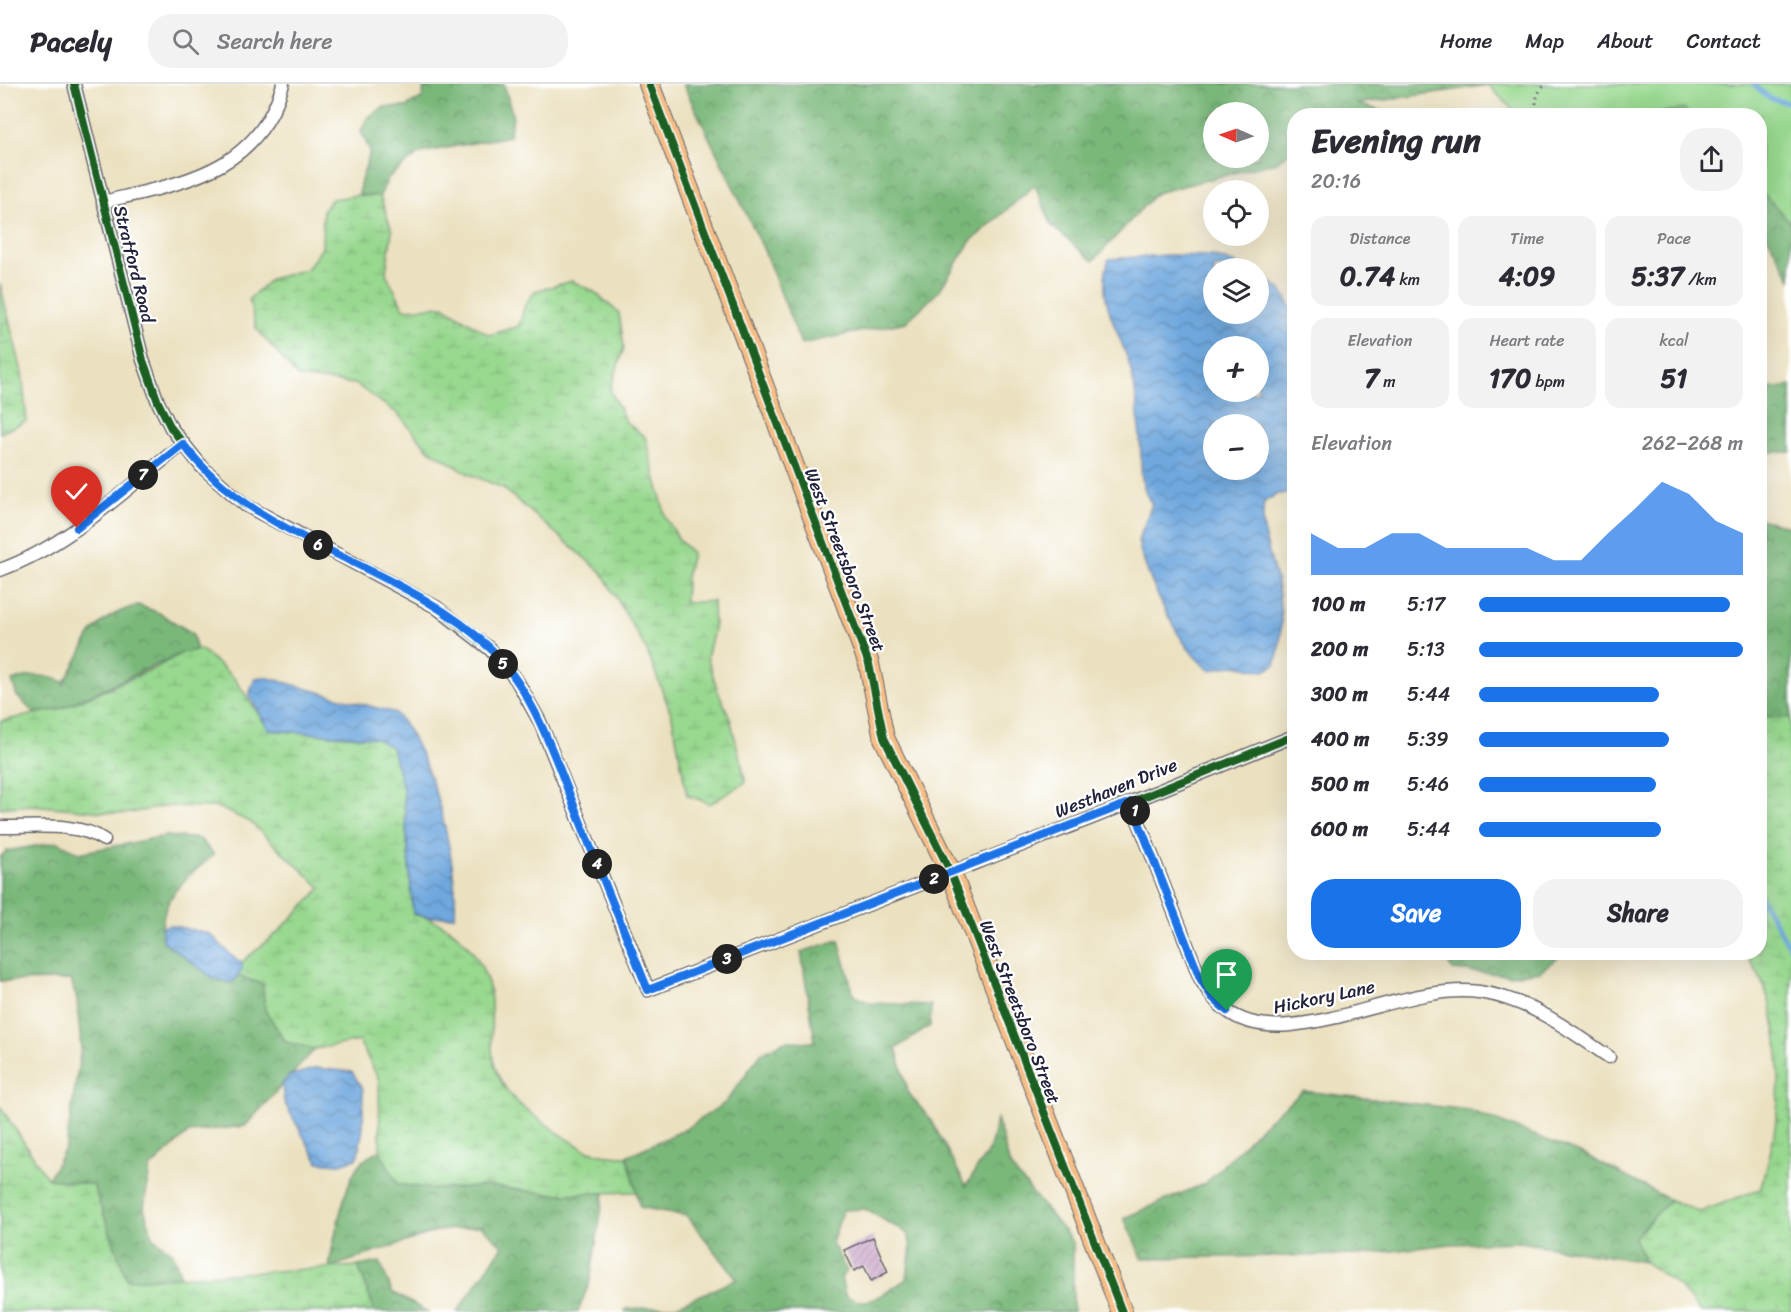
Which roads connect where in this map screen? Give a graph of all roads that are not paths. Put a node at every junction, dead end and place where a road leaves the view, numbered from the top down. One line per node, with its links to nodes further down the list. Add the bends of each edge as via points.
1 (74, 84): 4 (street, Stratford Road)
2 (283, 84): 4 (street, via 269,120 233,159 193,179)
3 (649, 84): 11 (main road, West Streetsboro Street, via 869,664 884,738)
4 (103, 202): 5 (street, Stratford Road, via 146,371 158,402)
5 (183, 444): 6 (street, via 62,539); 12 (street, Stratford Road, via 202,467 245,505 436,608 490,649 516,679 540,722)
6 (0, 570)
7 (1287, 739): 8 (street, Westhaven Drive)
8 (1131, 802): 11 (street, Westhaven Drive); 13 (street, Hickory Lane, via 1200,978 1212,997 1247,1022 1291,1026 1418,994 1448,990 1479,992 1515,1001 1548,1016)
9 (0, 827): 10 (street, via 78,830)
10 (104, 840)
11 (951, 873): 12 (street, Westhaven Drive); 14 (main road, West Streetsboro Street)
12 (648, 990)
13 (1608, 1057)
14 (1122, 1312)

